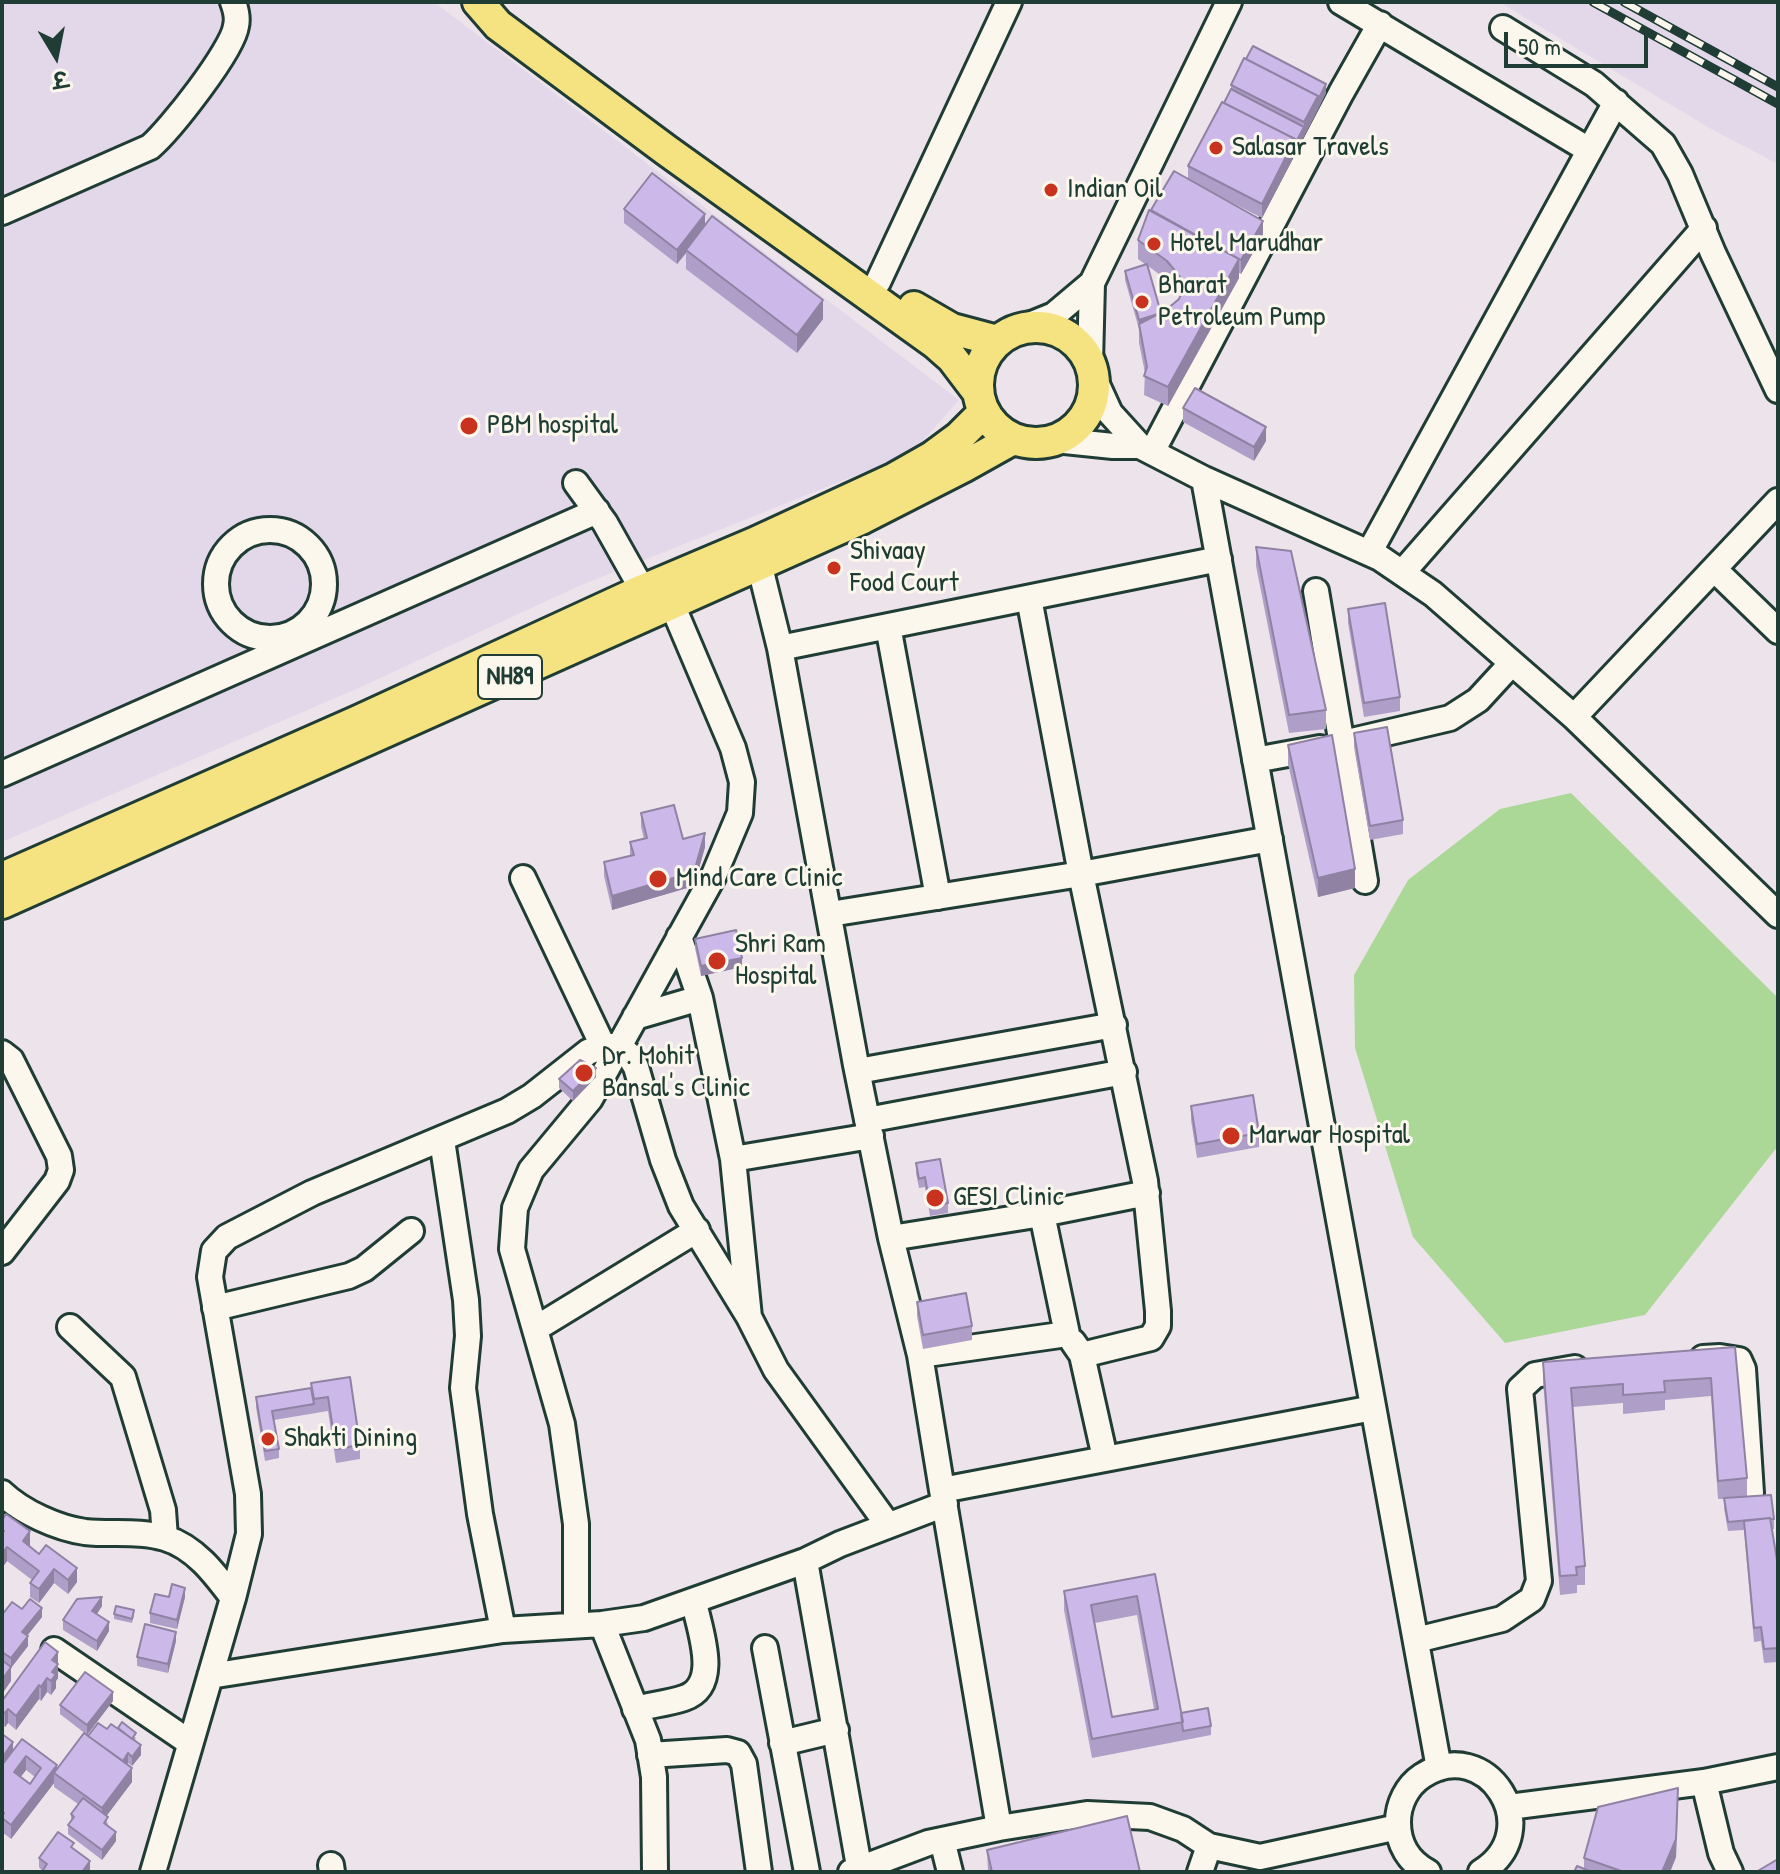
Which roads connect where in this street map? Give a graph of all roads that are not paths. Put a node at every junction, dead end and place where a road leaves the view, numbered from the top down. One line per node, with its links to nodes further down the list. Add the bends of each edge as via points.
1 (233, 2): 11 (street, via 236,29 163,136 150,147)
2 (478, 2): 18 (main road, via 498,25 935,343 952,358)
3 (491, 2): 13 (main road)
4 (1009, 2): 13 (street)
5 (1229, 2): 14 (street)
6 (1341, 2): 7 (street)
7 (1380, 24): 10 (street); 21 (street)
8 (1503, 28): 9 (street)
9 (1616, 102): 10 (street); 12 (street, via 1663,144)
10 (1589, 150): 26 (street)
11 (2, 212)
12 (1704, 228): 17 (street); 30 (street)
13 (878, 282): 15 (main road, via 935,321 967,334)
14 (1092, 283): 15 (street, via 1054,315); 16 (street)
15 (1007, 336): 16 (main road, via 1039,327 1060,332 1078,345); 18 (main road, via 985,356 978,373)
16 (1092, 370): 20 (main road, via 1093,397 1085,416); 21 (street, via 1110,413)
17 (1778, 390)
18 (981, 402): 19 (main road, via 996,428); 27 (main road, NH89, via 959,437)
19 (1013, 439): 20 (main road); 27 (main road, NH89, via 918,491)
20 (1055, 440): 21 (street)
21 (1146, 449): 22 (street)
22 (1204, 479): 26 (street); 28 (street)
23 (576, 483): 25 (street)
24 (1778, 501): 29 (street)
25 (597, 511): 33 (street); 35 (street)
26 (1369, 553): 30 (street)
27 (757, 554): 33 (main road, NH89); 39 (street)
28 (1219, 559): 34 (street); 44 (street)
29 (1714, 569): 38 (street); 42 (street)
30 (1402, 573): 40 (street)
31 (323, 588): 35 (street); 37 (street, via 316,612 289,635 271,639); 37 (street, via 318,560 294,536 260,531 244,537 220,562 216,580 224,614)
32 (1316, 591): 43 (street)
33 (658, 597): 46 (main road, NH89); 56 (street, via 733,748 742,782 740,813 714,875)
34 (1029, 598): 36 (street); 48 (street)
35 (358, 618): 41 (street)
36 (888, 626): 39 (street); 52 (street)
37 (239, 628): 41 (street)
38 (1778, 631)
39 (780, 648): 54 (street)
40 (1512, 663): 42 (street); 43 (street, via 1478,700 1450,718)
41 (233, 673): 45 (street)
42 (1574, 717): 55 (street)
43 (1342, 743): 44 (street); 51 (street)
44 (1255, 760): 47 (street)
45 (2, 774)
46 (130, 834): 49 (main road, NH89); 53 (main road, NH89)
47 (1270, 839): 48 (street); 82 (street)
48 (1081, 874): 52 (street); 59 (street)
49 (2, 878)
50 (523, 878): 60 (street)
51 (1365, 881)
52 (938, 897): 54 (street)
53 (2, 903)
54 (830, 914): 62 (street)
55 (1778, 915)
56 (679, 937): 57 (street); 58 (street)
57 (700, 998): 58 (street); 66 (street)
58 (635, 1017): 60 (street)
59 (1114, 1025): 62 (street); 63 (street)
60 (611, 1046): 65 (street, via 588,1052 507,1111); 69 (street, via 629,1055 636,1067 663,1160); 76 (street, via 590,1099 531,1170 515,1208 512,1249)
61 (2, 1053): 72 (street, via 11,1060 61,1170)
62 (858, 1071): 64 (street)
63 (1124, 1072): 64 (street); 67 (street)
64 (869, 1128): 66 (street); 71 (street)
65 (442, 1140): 73 (street, via 312,1193 227,1237 211,1263); 94 (street, via 466,1300 463,1388)
66 (733, 1159): 74 (street)
67 (1147, 1193): 68 (street); 79 (street, via 1158,1326 1151,1338)
68 (1042, 1214): 71 (street); 77 (street)
69 (697, 1230): 74 (street); 76 (street)
70 (411, 1231): 73 (street, via 349,1276)
71 (891, 1238): 78 (street)
72 (2, 1252)
73 (215, 1308): 90 (street, via 248,1494 249,1534)
74 (749, 1317): 87 (street, via 776,1370)
75 (70, 1327): 88 (street, via 123,1377 163,1510)
76 (535, 1329): 93 (street, via 562,1424 574,1510)
77 (1067, 1334): 78 (street); 79 (street)
78 (920, 1355): 86 (street)
79 (1082, 1355): 83 (street)
80 (1673, 1361): 85 (street, via 1739,1360)
81 (1595, 1367): 95 (street, via 1535,1375 1520,1389 1539,1581 1532,1599 1502,1619)
82 (1373, 1408): 83 (street); 95 (street)
83 (1105, 1458): 86 (street)
84 (2, 1493): 88 (street, via 48,1522 83,1532)
85 (1751, 1493)
86 (943, 1497): 87 (street); 109 (street)
87 (888, 1525): 89 (street)
88 (165, 1538): 90 (street, via 207,1564)
89 (805, 1561): 91 (street); 100 (street)
90 (233, 1598): 98 (street)
91 (694, 1602): 92 (street); 99 (street, via 706,1664 703,1682 687,1697)
92 (602, 1624): 93 (street); 99 (street)
93 (576, 1625): 94 (street)
94 (503, 1630): 98 (street)
95 (1416, 1640): 105 (street)
96 (765, 1648): 102 (street)
97 (54, 1650): 101 (street)
98 (210, 1676): 101 (street)
99 (635, 1709): 103 (street)
100 (836, 1730): 102 (street); 112 (street)
101 (189, 1742): 113 (street)
102 (782, 1743): 116 (street)
103 (650, 1755): 114 (street); 115 (street, via 738,1753)
104 (1778, 1767): 106 (street)
105 (1439, 1768): 107 (street, via 1464,1767 1488,1776); 108 (street, via 1407,1790)
106 (1704, 1782): 107 (street); 121 (street)
107 (1509, 1807): 120 (street, via 1507,1843)
108 (1398, 1827): 111 (street, via 1260,1857); 119 (street, via 1405,1851)
109 (999, 1828): 110 (street); 111 (street, via 1087,1814 1150,1817)
110 (942, 1840): 112 (street); 117 (street)
111 (1209, 1846): 118 (street)
112 (857, 1870)
113 (153, 1872)
114 (655, 1872)
115 (759, 1872)
116 (807, 1872)
117 (950, 1872)
118 (1200, 1872)
119 (1428, 1872)
120 (1481, 1872)
121 (1730, 1872)

